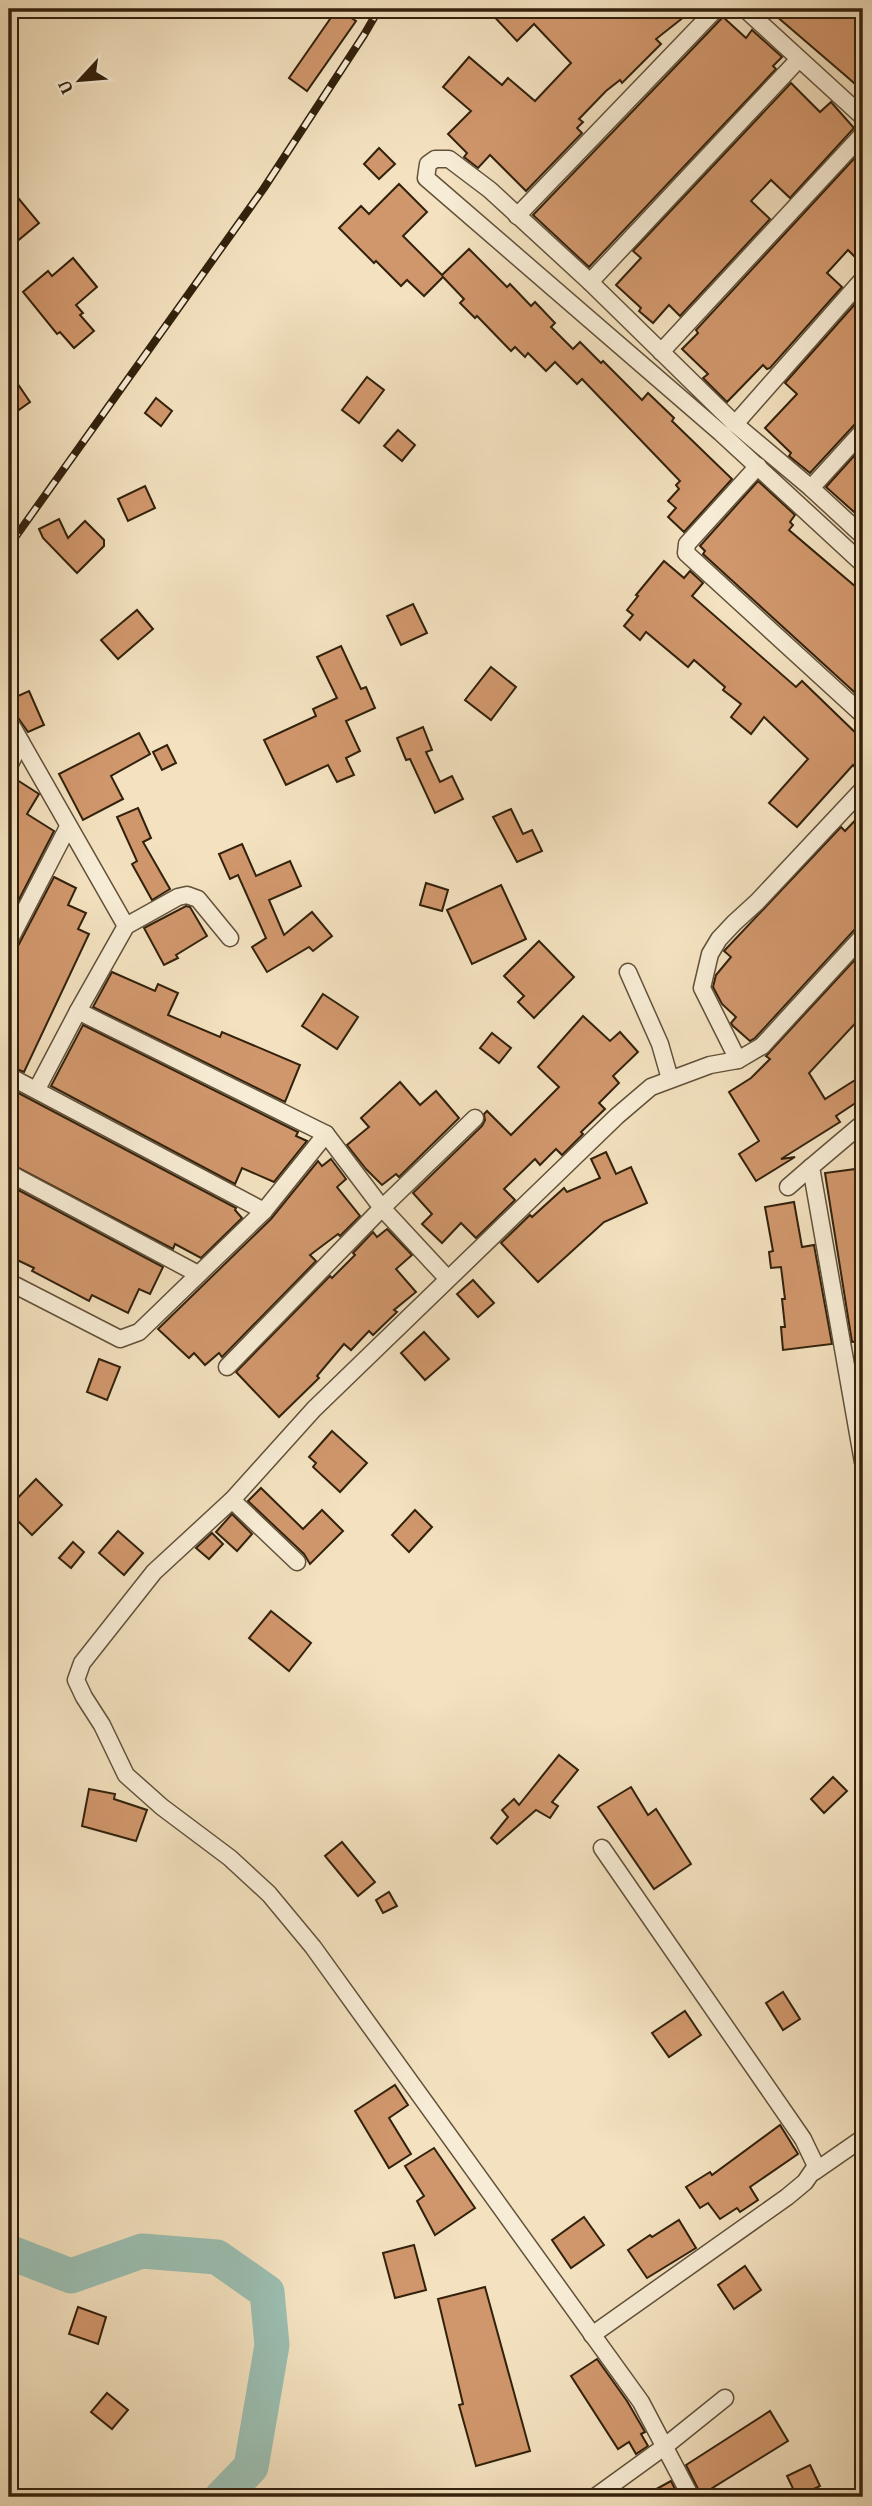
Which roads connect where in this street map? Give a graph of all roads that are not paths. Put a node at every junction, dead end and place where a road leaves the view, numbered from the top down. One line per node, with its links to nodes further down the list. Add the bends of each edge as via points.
1 (716, 9): 6 (street)
2 (745, 9): 3 (street)
3 (799, 59): 4 (street); 8 (street)
4 (863, 117)
5 (863, 134): 9 (street)
6 (517, 216): 8 (street); 12 (street, via 449,159 428,164 426,178)
7 (863, 279): 10 (street)
8 (590, 282): 9 (street)
9 (661, 352): 10 (street)
10 (735, 424): 13 (street)
11 (863, 431): 13 (street)
12 (758, 466): 15 (street); 16 (street, via 687,544 686,553)
13 (811, 488): 14 (street)
14 (863, 536)
15 (863, 564)
16 (863, 715)
17 (9, 721): 18 (street)
18 (21, 742): 19 (street); 21 (street)
19 (9, 766)
20 (863, 789): 28 (street, via 719,939 710,954 702,988)
21 (68, 827): 22 (street); 25 (street)
22 (126, 926): 24 (street, via 178,897 193,895); 27 (street)
23 (863, 936): 28 (street, via 762,1046)
24 (230, 938)
25 (9, 941)
26 (628, 972): 30 (street)
27 (78, 1011): 31 (street); 34 (street)
28 (738, 1060): 30 (street)
29 (9, 1076): 31 (street)
30 (670, 1079): 41 (street, via 631,1102)
31 (37, 1089): 39 (street)
32 (475, 1118): 38 (street)
33 (863, 1124): 35 (street)
34 (326, 1134): 38 (street); 39 (street)
35 (811, 1167): 37 (street); 44 (street)
36 (9, 1173): 40 (street)
37 (788, 1188)
38 (382, 1208): 41 (street); 43 (street)
39 (264, 1211): 40 (street)
40 (198, 1274): 42 (street, via 139,1332 120,1339)
41 (447, 1278): 45 (street, via 314,1409)
42 (9, 1282)
43 (227, 1367)
44 (862, 1453)
45 (232, 1500): 46 (street); 50 (street, via 154,1572 82,1663 76,1680 79,1690 126,1775 230,1858 313,1947)
46 (297, 1562)
47 (602, 1848): 49 (street, via 803,2139 814,2157)
48 (863, 2138): 49 (street)
49 (814, 2172): 50 (street, via 787,2197)
50 (592, 2335): 52 (street, via 641,2402)
51 (725, 2398): 52 (street)
52 (664, 2447): 53 (street); 54 (street)
53 (595, 2497)
54 (691, 2497)

